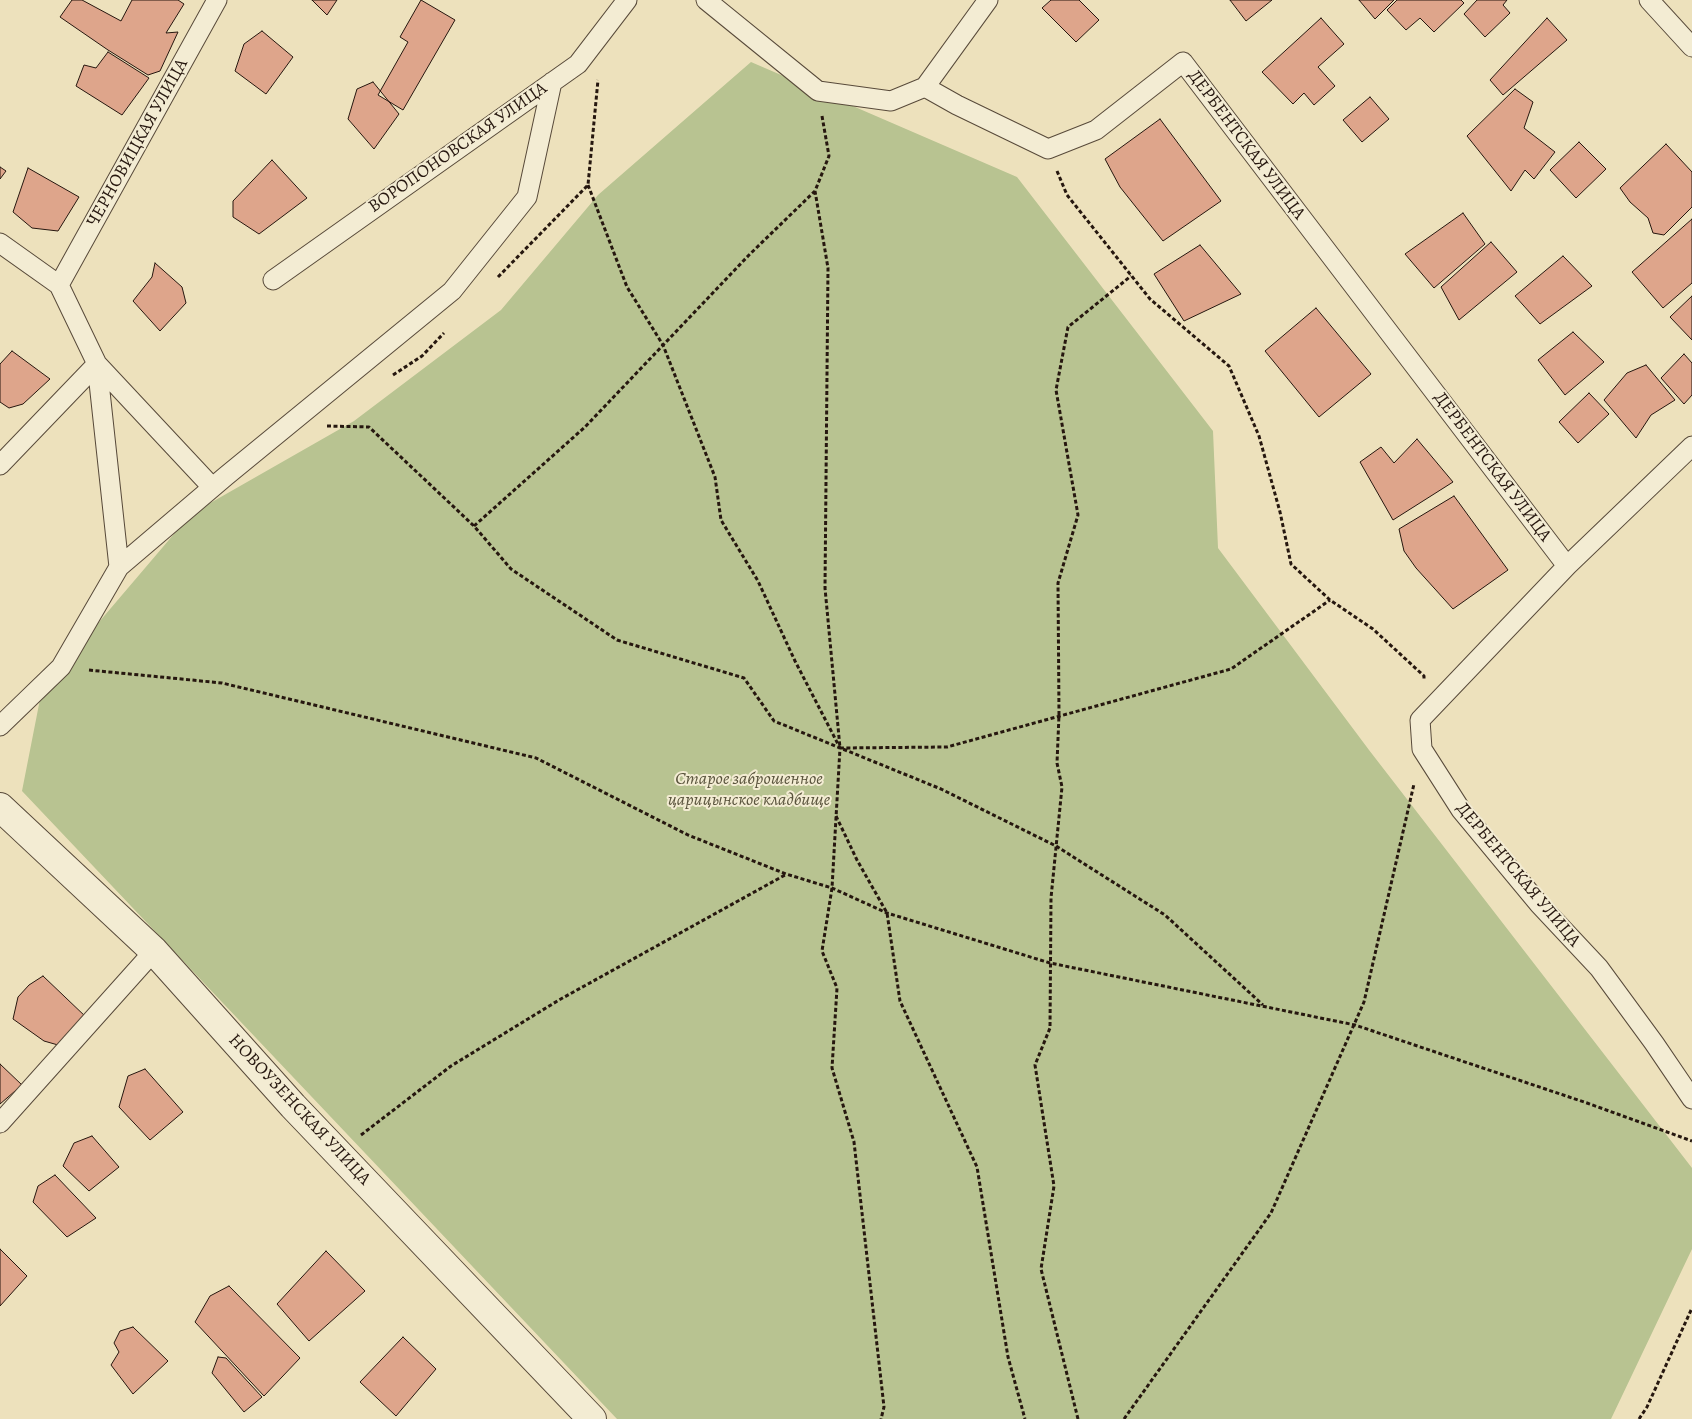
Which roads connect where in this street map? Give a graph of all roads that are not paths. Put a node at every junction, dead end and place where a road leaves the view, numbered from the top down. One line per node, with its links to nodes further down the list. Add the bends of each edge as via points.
1 (217, 0): 11 (lane, ЧЕРНОВИЦКАЯ УЛИЦА)
2 (627, 0): 7 (lane, ВОРОПОНОВСКАЯ УЛИЦА, via 578,64)
3 (706, 0): 8 (lane, via 818,91 891,101)
4 (988, 0): 8 (lane)
5 (1649, 0): 6 (lane)
6 (1692, 48)
7 (552, 82): 10 (lane, ВОРОПОНОВСКАЯ УЛИЦА); 15 (lane, via 527,197 452,291)
8 (925, 87): 16 (lane, ДЕРБЕНТСКАЯ УЛИЦА, via 1048,149 1096,130 1183,62)
9 (0, 243): 11 (lane)
10 (273, 280)
11 (59, 285): 12 (lane)
12 (97, 364): 14 (lane); 15 (lane); 17 (lane)
13 (1692, 446): 16 (lane)
14 (0, 465)
15 (212, 488): 17 (lane)
16 (1568, 566): 21 (lane, ДЕРБЕНТСКАЯ УЛИЦА, via 1420,720 1422,749 1461,810 1539,904 1599,968)
17 (119, 567): 18 (lane, via 61,667)
18 (0, 726)
19 (0, 807): 20 (street, НОВОУЗЕНСКАЯ УЛИЦА)
20 (154, 951): 22 (lane); 23 (street, НОВОУЗЕНСКАЯ УЛИЦА, via 293,1106)
21 (1692, 1099)
22 (0, 1123)
23 (592, 1419)

